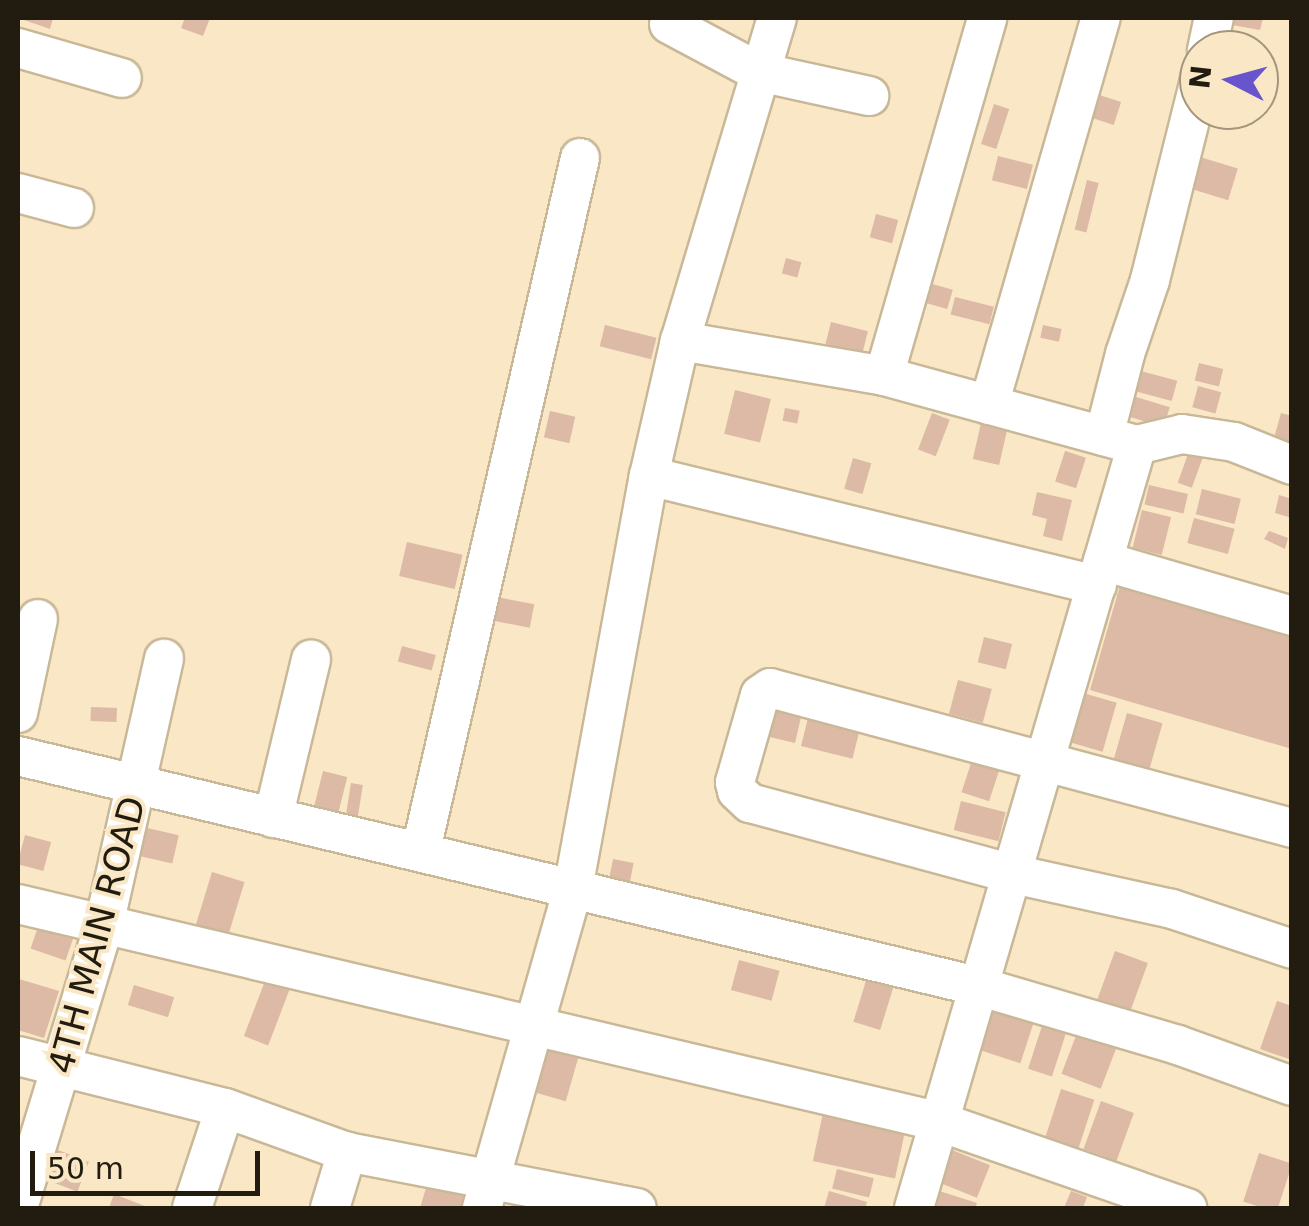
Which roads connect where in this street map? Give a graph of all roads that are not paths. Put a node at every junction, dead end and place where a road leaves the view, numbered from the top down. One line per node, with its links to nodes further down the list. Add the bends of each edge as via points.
1 (778, 18): 6 (street)
2 (987, 18): 14 (street)
3 (1101, 18): 15 (street)
4 (668, 24): 6 (street)
5 (18, 48): 7 (street)
6 (760, 72): 8 (street); 13 (street)
7 (122, 78)
8 (869, 96)
9 (1188, 130): 16 (street)
10 (580, 158): 30 (street)
11 (18, 193): 12 (street)
12 (74, 208)
13 (680, 340): 14 (street); 18 (street)
14 (884, 376): 15 (street)
15 (989, 405): 16 (street)
16 (1120, 440): 17 (street, via 1182,434 1234,442); 19 (street)
17 (1292, 464)
18 (649, 476): 19 (street); 32 (street)
19 (1100, 573): 20 (street); 26 (street)
20 (1292, 616)
21 (38, 619): 24 (street)
22 (164, 659): 27 (street, 4TH MAIN ROAD)
23 (311, 660): 28 (street)
24 (18, 713)
25 (18, 756): 27 (street)
26 (1046, 762): 29 (street); 31 (street); 31 (street, via 783,690 770,688 757,704 736,782 736,791 750,802)
27 (138, 782): 28 (street); 34 (street, 4TH MAIN ROAD)
28 (273, 818): 30 (street)
29 (1292, 828)
30 (421, 850): 32 (street)
31 (1013, 874): 35 (street, via 1172,908); 36 (street)
32 (573, 889): 36 (street); 37 (street)
33 (18, 904): 34 (street)
34 (104, 925): 37 (street); 39 (street, 4TH MAIN ROAD)
35 (1292, 949)
36 (980, 987): 40 (street); 42 (street)
37 (537, 1025): 42 (street); 44 (street)
38 (18, 1056): 39 (street)
39 (64, 1066): 41 (street); 45 (street, 4TH MAIN ROAD)
40 (1292, 1086)
41 (225, 1108): 43 (street); 46 (street)
42 (940, 1122): 49 (street); 50 (street)
43 (347, 1152): 44 (street); 47 (street)
44 (486, 1193): 48 (street)
45 (18, 1208)
46 (192, 1208)
47 (330, 1208)
48 (636, 1208)
49 (914, 1208)
50 (1187, 1208)

